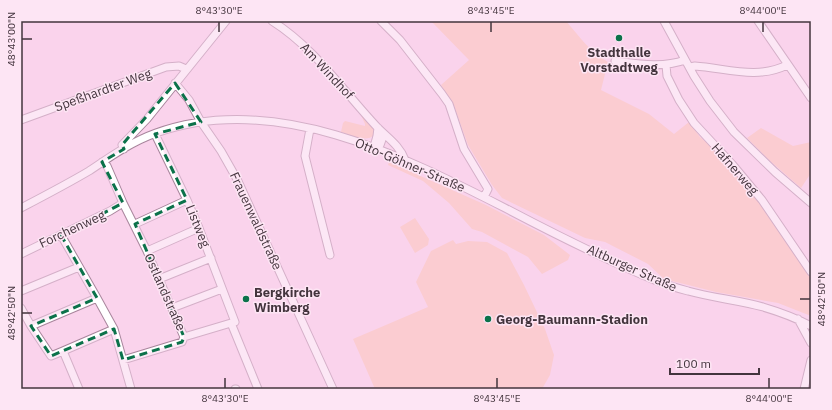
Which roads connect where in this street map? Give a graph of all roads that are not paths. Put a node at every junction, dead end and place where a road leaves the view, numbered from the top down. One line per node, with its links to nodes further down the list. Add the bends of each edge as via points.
1 (226, 21): 11 (street)
2 (272, 21): 16 (street, Am Windhof, via 311,52)
3 (381, 21): 24 (street, via 400,40 449,104 464,149 488,189)
4 (664, 21): 6 (street)
5 (758, 21): 8 (street)
6 (685, 60): 9 (street); 10 (street)
7 (615, 61): 9 (street)
8 (787, 64): 10 (street, via 777,70 754,73 704,66); 13 (street)
9 (666, 65): 38 (street, Hafnerweg, via 667,76 694,123 762,200)
10 (690, 67): 27 (street, via 710,101 734,132)
11 (186, 69): 12 (street); 14 (street, Speßhardter Weg, via 179,66 166,67)
12 (175, 83): 15 (street, Frauenwaldstraße, via 189,100); 21 (street, via 147,119 122,144)
13 (811, 98)
14 (21, 120)
15 (201, 122): 17 (street, Otto-Göhner-Straße, via 252,120); 18 (street, Otto-Göhner-Straße); 58 (street, Frauenwaldstraße, via 238,181)
16 (378, 128): 19 (street, Am Windhof); 20 (street)
17 (310, 129): 20 (street, Otto-Göhner-Straße); 35 (street, via 304,156)
18 (155, 134): 21 (street, Otto-Göhner-Straße); 25 (street, Listweg)
19 (384, 134): 20 (street, via 380,145); 22 (street, Am Windhof, via 402,152)
20 (374, 147): 22 (street, Otto-Göhner-Straße)
21 (124, 148): 23 (street, Otto-Göhner-Straße)
22 (405, 160): 24 (street, Otto-Göhner-Straße)
23 (102, 162): 26 (street, Ostlandstraße, via 107,166); 28 (street, Otto-Göhner-Straße)
24 (484, 197): 29 (street, Otto-Göhner-Straße)
25 (187, 200): 30 (street); 31 (street, Listweg)
26 (123, 203): 30 (street, Ostlandstraße); 32 (street, Forchenweg)
27 (811, 203)
28 (21, 208)
29 (505, 208): 45 (street, Altburger Straße, via 618,264 670,286 764,307)
30 (135, 224): 33 (street, Ostlandstraße)
31 (199, 228): 33 (street); 36 (street, Listweg)
32 (61, 235): 34 (street, Forchenweg); 37 (street)
33 (147, 251): 39 (street, Ostlandstraße)
34 (21, 254)
35 (330, 255)
36 (211, 258): 39 (street); 40 (street, Listweg)
37 (79, 267): 41 (street); 42 (street)
38 (811, 272)
39 (159, 279): 44 (street, Ostlandstraße)
40 (222, 289): 44 (street); 46 (street, Listweg)
41 (21, 292)
42 (97, 298): 47 (street); 49 (street)
43 (21, 308): 47 (street)
44 (172, 308): 50 (street, Ostlandstraße)
45 (798, 319): 48 (street, Altburger Straße); 51 (street)
46 (234, 322)
47 (30, 326): 52 (street, via 51,357)
48 (811, 326)
49 (114, 329): 52 (street); 53 (street)
50 (184, 337): 53 (street, via 182,342); 57 (street, Ostlandstraße, via 231,323)
51 (811, 343)
52 (63, 351): 55 (street)
53 (123, 360): 56 (street)
54 (811, 361): 59 (street)
55 (79, 389)
56 (131, 389)
57 (258, 389)
58 (333, 389)
59 (804, 389)

